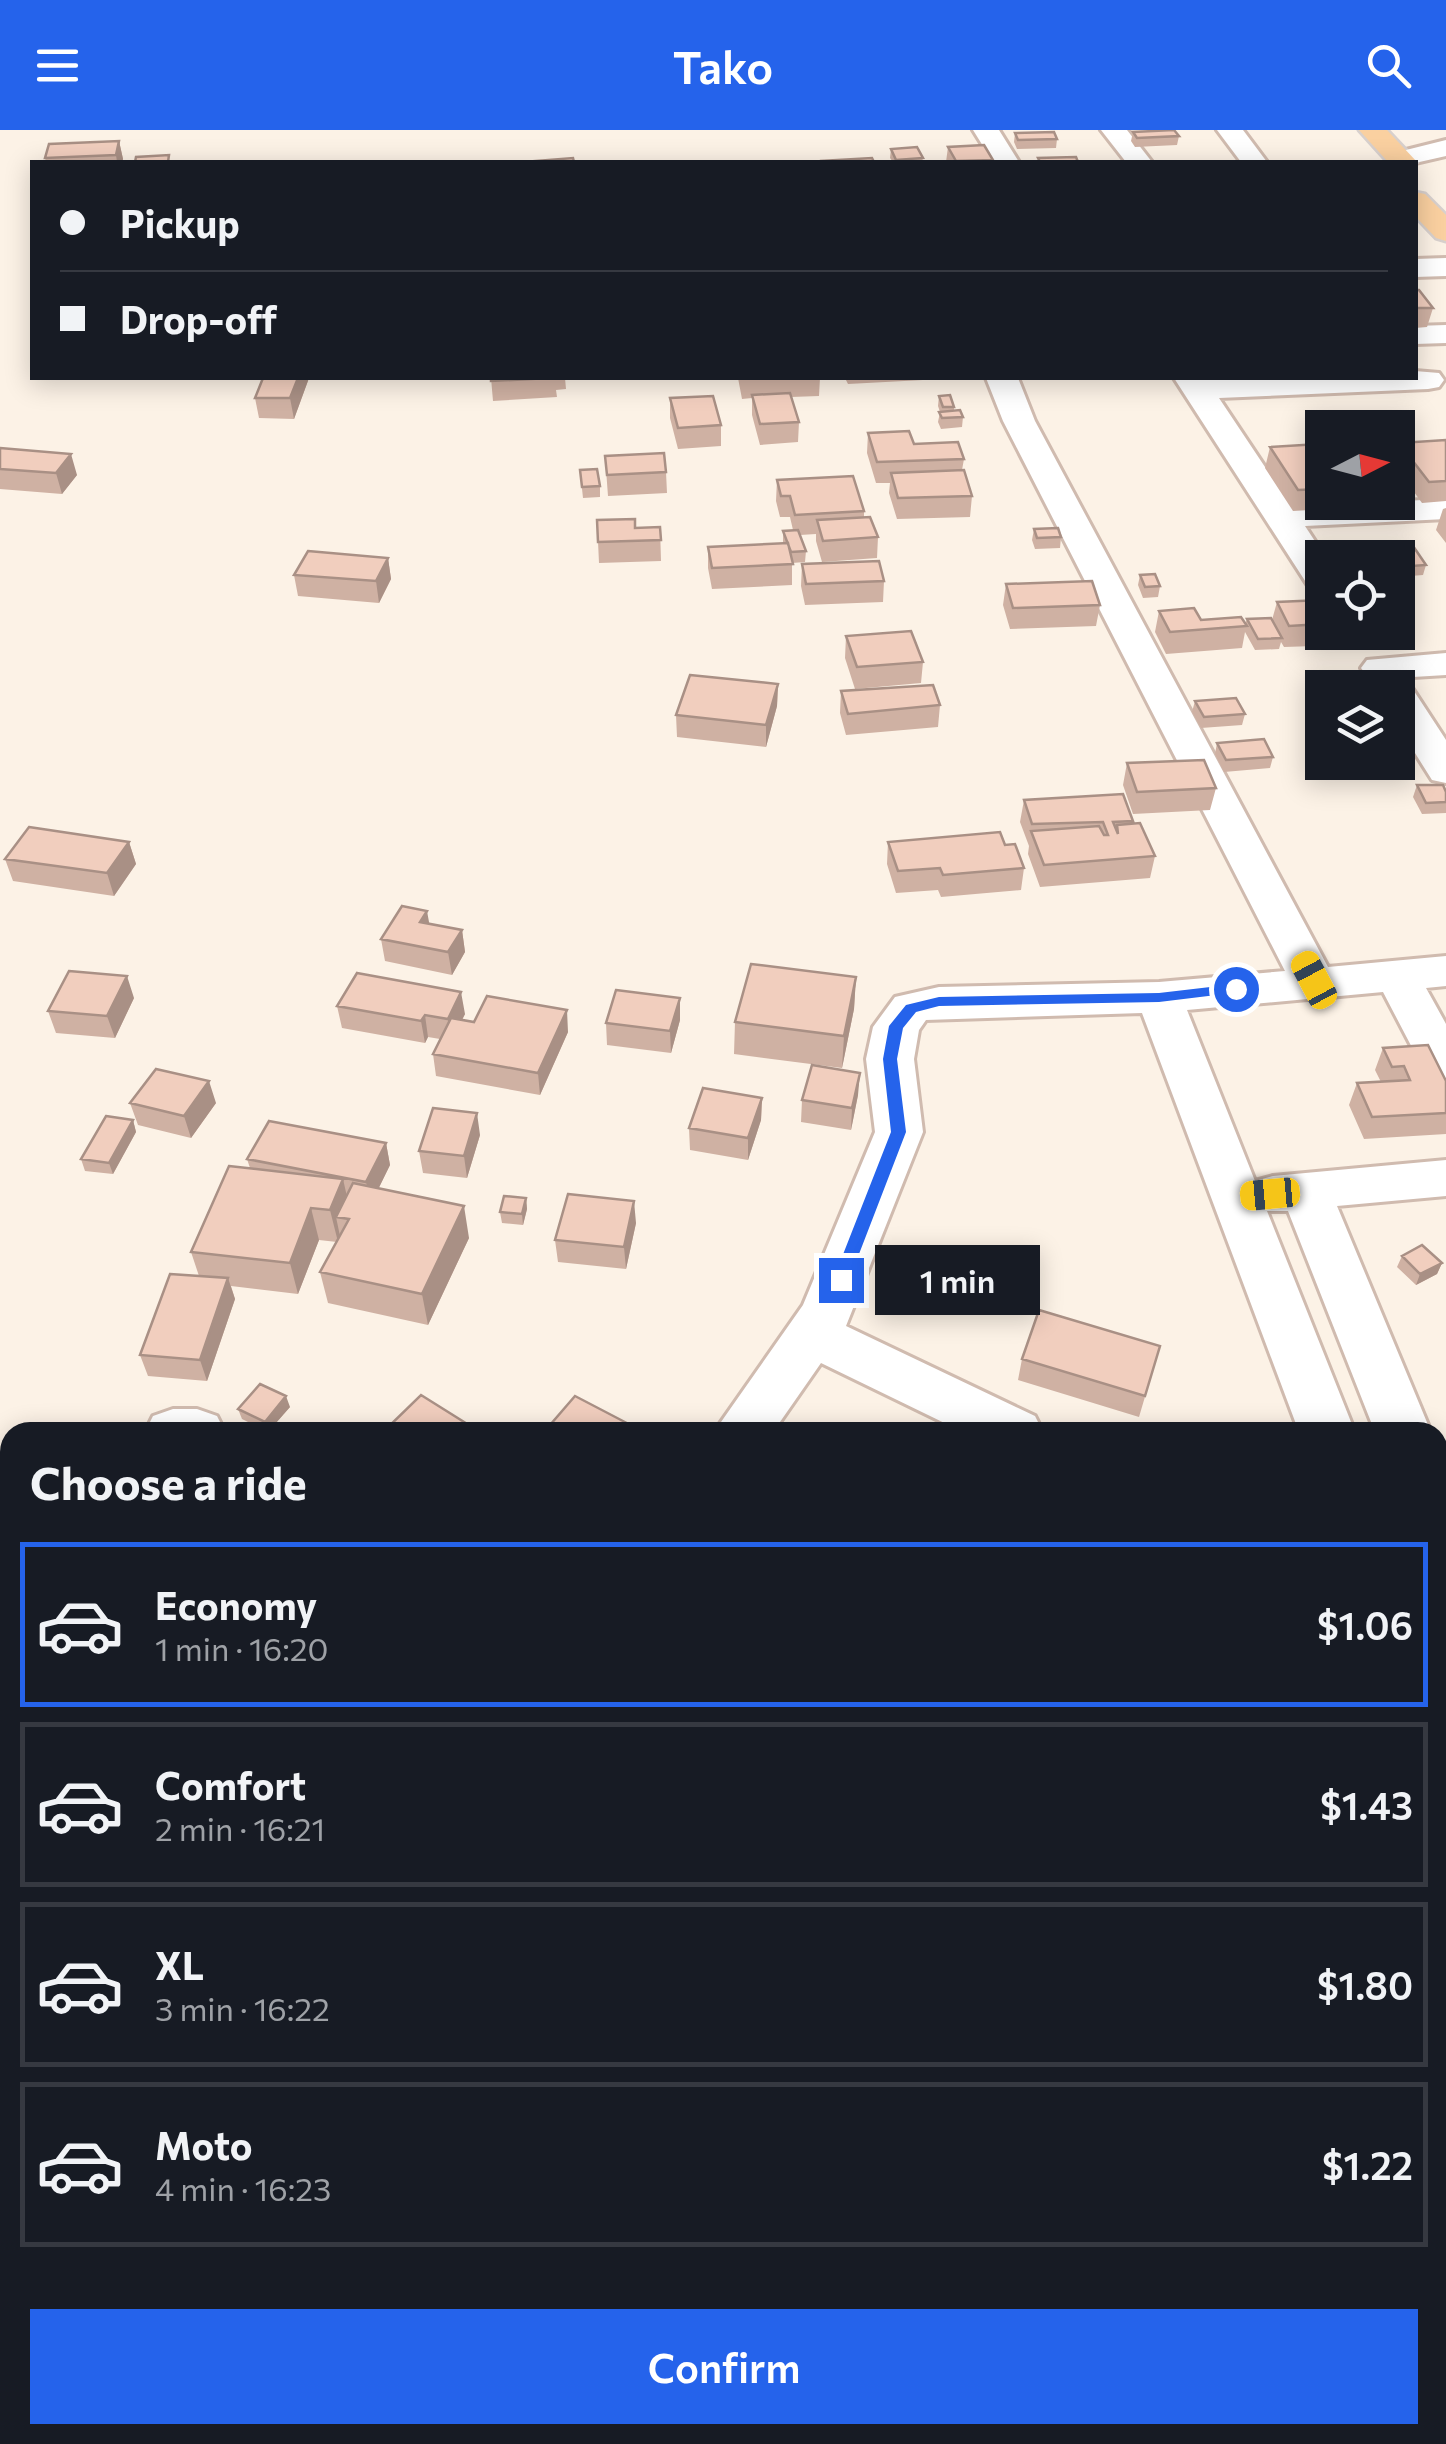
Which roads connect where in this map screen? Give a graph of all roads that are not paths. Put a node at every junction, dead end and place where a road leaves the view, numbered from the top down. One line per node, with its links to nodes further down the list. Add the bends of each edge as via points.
1 (986, 130): 7 (street)
2 (1114, 130): 8 (street)
3 (1230, 130): 9 (street)
4 (1352, 130): 10 (main road)
5 (1372, 130): 11 (main road)
6 (1446, 148): 12 (street)
7 (1005, 160)
8 (1137, 160)
9 (1252, 160)
10 (1392, 160)
11 (1395, 160)
12 (1413, 160)
13 (1424, 204): 14 (main road)
14 (1446, 232)
15 (1446, 267): 16 (street)
16 (1418, 268)
17 (1446, 334): 18 (street)
18 (1418, 335)
19 (1003, 380): 31 (street)
20 (1430, 382): 21 (street)
21 (1194, 383): 23 (street)
22 (1446, 509): 23 (street)
23 (1283, 518): 24 (street)
24 (1305, 552)
25 (1446, 664): 26 (street)
26 (1415, 675)
27 (1415, 723): 28 (street)
28 (1446, 771)
29 (1446, 971): 30 (street)
30 (1398, 977): 31 (street); 33 (street)
31 (1314, 980): 32 (street)
32 (1159, 997): 36 (street); 37 (street, via 911,1008 896,1026 890,1059 899,1132 841,1280)
33 (1446, 1068)
34 (1446, 1178): 35 (street)
35 (1305, 1191): 36 (street); 41 (street)
36 (1236, 1197): 40 (street)
37 (812, 1334): 38 (street); 39 (street)
38 (749, 1422)
39 (993, 1422)
40 (1323, 1422)
41 (1398, 1422)

